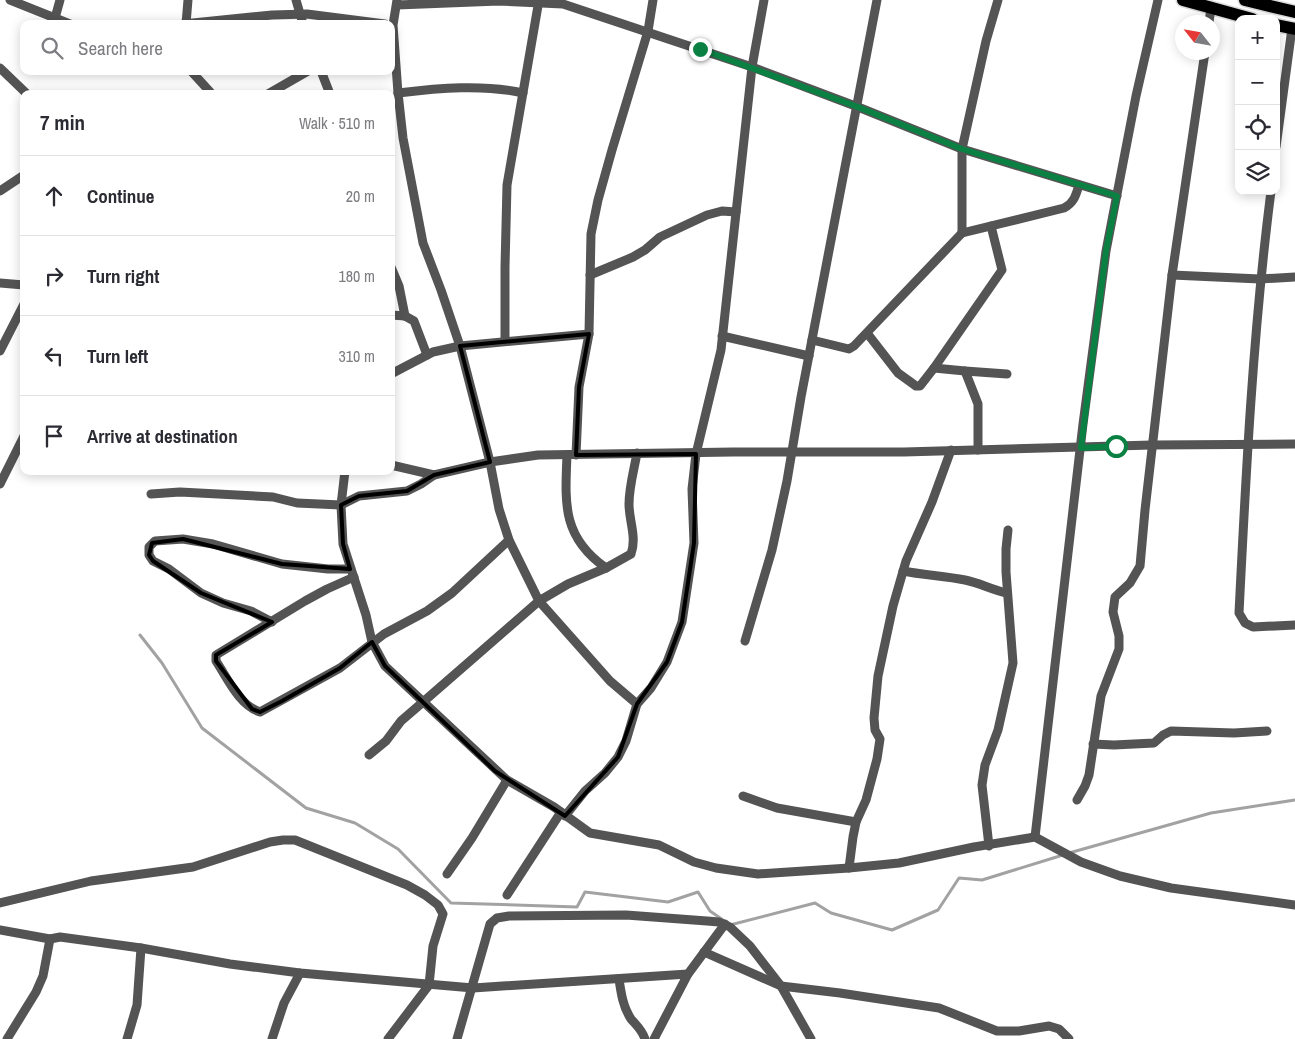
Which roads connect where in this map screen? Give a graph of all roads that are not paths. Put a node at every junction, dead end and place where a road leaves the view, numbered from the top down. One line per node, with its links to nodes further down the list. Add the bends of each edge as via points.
1 (10, 0): 19 (street)
2 (60, 0): 19 (street)
3 (188, 0): 21 (street)
4 (296, 0): 16 (street)
5 (653, 0): 28 (street)
6 (764, 0): 31 (street)
7 (877, 0): 42 (street)
8 (998, 0): 44 (street)
9 (1158, 0): 49 (street)
10 (1183, 0): 14 (main road)
11 (1245, 0): 15 (main road)
12 (539, 1): 13 (street); 28 (street, via 563,4); 41 (street)
13 (397, 2): 25 (street)
14 (1211, 8): 17 (street); 18 (main road)
15 (1295, 12)
16 (299, 14): 22 (street); 23 (street); 24 (street)
17 (1210, 15)
18 (1237, 15)
19 (55, 18): 20 (street)
20 (60, 20)
21 (186, 20)
22 (224, 20)
23 (301, 20)
24 (357, 20)
25 (391, 20)
26 (1280, 26): 27 (main road)
27 (1293, 28): 43 (street)
28 (648, 31): 31 (street); 53 (street, via 598,200 591,234)
29 (1204, 60): 54 (street)
30 (395, 67): 40 (street)
31 (752, 67): 42 (street); 50 (street)
32 (0, 68): 36 (street)
33 (194, 75): 37 (street)
34 (301, 75): 38 (street)
35 (323, 75): 39 (street)
36 (23, 90)
37 (208, 90)
38 (275, 90)
39 (328, 90)
40 (398, 93): 41 (street, via 448,88 504,88); 68 (street, via 423,243)
41 (523, 93): 67 (street, via 507,185)
42 (858, 107): 44 (street); 66 (street)
43 (1280, 119)
44 (962, 149): 46 (street); 52 (street)
45 (20, 178): 47 (street)
46 (1079, 185): 49 (street); 51 (street, via 1070,206)
47 (0, 191)
48 (1270, 195): 57 (street)
49 (1117, 196): 80 (street, via 1106,251)
50 (736, 212): 53 (street, via 707,215 660,237 633,257); 65 (street)
51 (991, 226): 52 (street); 72 (street, via 1002,270)
52 (962, 233): 63 (street)
53 (590, 275): 64 (street)
54 (1172, 275): 57 (street); 78 (street)
55 (395, 276): 62 (street)
56 (1295, 277): 57 (street)
57 (1260, 279): 79 (street)
58 (0, 282): 59 (street)
59 (20, 284)
60 (20, 312): 69 (street)
61 (395, 315): 62 (street)
62 (405, 316): 70 (street, via 414,322)
63 (866, 333): 66 (street, via 849,349); 72 (street, via 898,373 916,386 920,386)
64 (589, 334): 67 (street); 86 (street)
65 (722, 336): 71 (street); 85 (street)
66 (812, 340): 71 (street)
67 (505, 341): 68 (street)
68 (460, 346): 70 (street); 87 (street)
69 (0, 351)
70 (427, 355): 74 (street)
71 (809, 356): 83 (street)
72 (934, 368): 73 (street)
73 (964, 371): 75 (street); 82 (street, via 978,404)
74 (395, 372)
75 (1007, 374)
76 (20, 444): 91 (street)
77 (1295, 444): 79 (street)
78 (1152, 445): 79 (street); 80 (street); 108 (street, via 1140,566 1130,583 1114,597 1119,649 1102,696)
79 (1248, 445): 102 (street, via 1239,613 1245,623 1253,627)
80 (1081, 448): 82 (street); 115 (street)
81 (951, 450): 82 (street); 83 (street); 97 (street)
82 (978, 450)
83 (791, 452): 85 (street); 103 (street, via 772,550)
84 (638, 454): 85 (street); 86 (street); 96 (street, via 629,505 634,546 631,554)
85 (696, 454): 106 (street, via 692,489 694,544 682,622 668,662)
86 (572, 455): 87 (street, via 538,455); 96 (street, via 566,509 571,526 577,540)
87 (490, 462): 90 (street); 95 (street)
88 (395, 466): 90 (street)
89 (345, 475): 93 (street)
90 (434, 475): 93 (street, via 407,491 359,496)
91 (0, 484)
92 (151, 494): 93 (street, via 180,492 272,497 296,503)
93 (341, 505): 98 (street, via 343,544)
94 (1008, 530): 99 (street)
95 (509, 540): 100 (street); 104 (street, via 427,611)
96 (606, 568): 100 (street, via 568,584)
97 (902, 571): 99 (street, via 962,579); 114 (street, via 878,676 874,718 880,739 877,759 866,800)
98 (352, 573): 101 (street); 101 (street, via 282,564 183,538 152,542 149,555 153,561 201,593); 104 (street)
99 (1007, 593): 116 (street, via 1013,663 982,785)
100 (539, 602): 105 (street); 106 (street, via 610,681)
101 (272, 622): 104 (street, via 216,654 216,661 245,704 260,712 340,668)
102 (1295, 625)
103 (745, 641)
104 (372, 642): 105 (street, via 386,666)
105 (423, 702): 109 (street); 110 (street)
106 (637, 704): 113 (street, via 618,757)
107 (1267, 731): 108 (street, via 1171,731 1154,744)
108 (1093, 744): 112 (street, via 1089,775)
109 (369, 755)
110 (506, 780): 113 (street); 118 (street)
111 (743, 796): 114 (street, via 777,808)
112 (1077, 800)
113 (563, 814): 117 (street, via 590,833 659,845 694,862 716,868 758,874); 119 (street)
114 (856, 822): 117 (street)
115 (1035, 838): 116 (street); 121 (street, via 1081,862 1120,876 1171,888)
116 (989, 846): 117 (street)
117 (849, 868)
118 (447, 874)
119 (507, 895)
120 (0, 903): 130 (street, via 91,881 194,867 270,842 295,840 407,885 438,905 443,914 433,946)
121 (1295, 905)
122 (725, 924): 126 (street); 131 (street, via 740,934); 132 (street, via 626,915 497,918 490,924)
123 (0, 930): 124 (street)
124 (50, 939): 125 (street, via 60,937); 134 (street, via 36,992)
125 (141, 948): 127 (street); 135 (street, via 137,1004)
126 (704, 952): 128 (street); 131 (street)
127 (300, 973): 130 (street); 136 (street, via 284,1003)
128 (688, 974): 129 (street); 140 (street)
129 (619, 979): 132 (street); 139 (street, via 624,1004)
130 (429, 985): 132 (street); 137 (street)
131 (781, 986): 133 (street, via 939,1008 997,1031 1049,1026 1059,1029); 141 (street)
132 (473, 988): 138 (street)
133 (1064, 1037)
134 (6, 1039)
135 (126, 1039)
136 (272, 1039)
137 (388, 1039)
138 (457, 1039)
139 (645, 1039)
140 (654, 1039)
141 (810, 1039)

